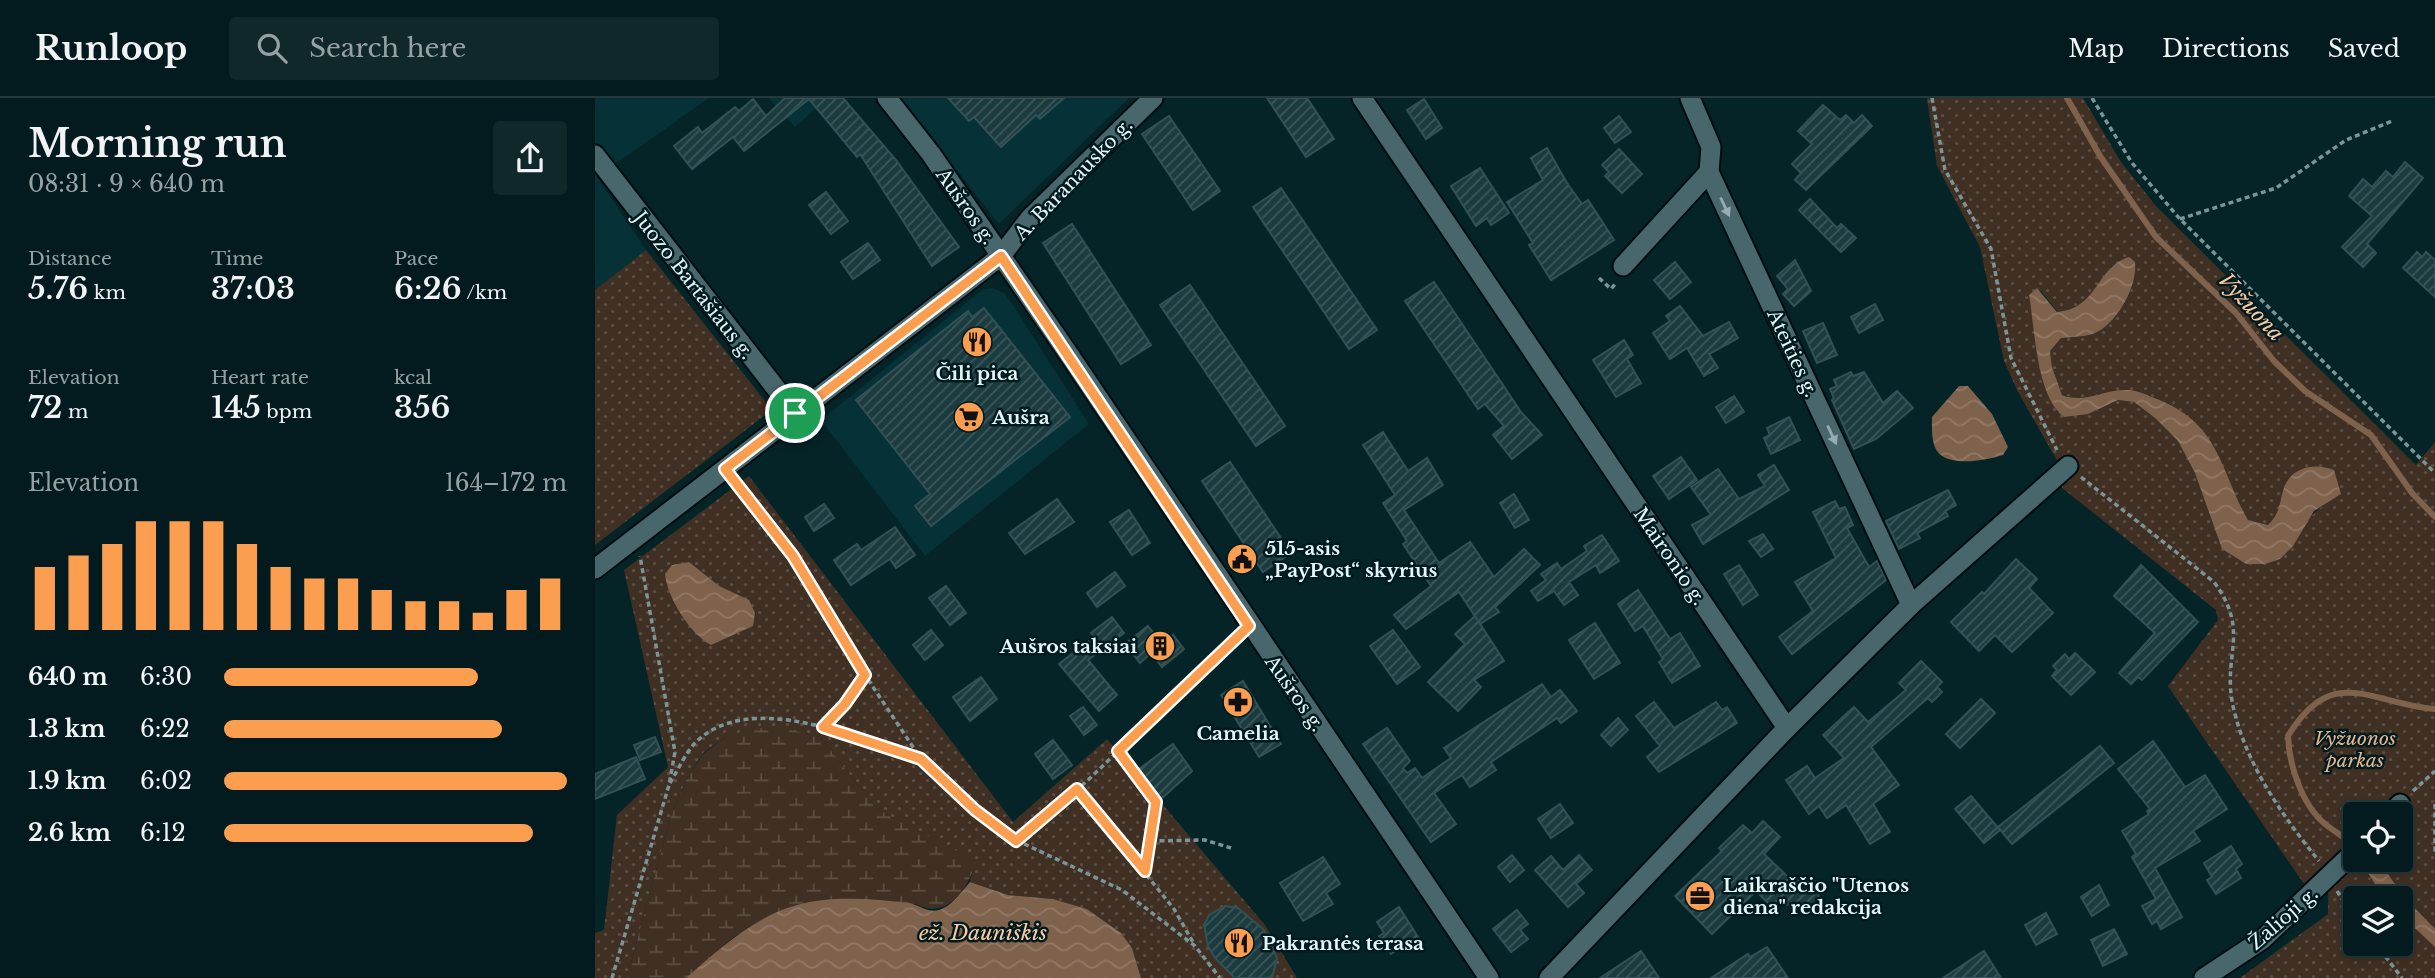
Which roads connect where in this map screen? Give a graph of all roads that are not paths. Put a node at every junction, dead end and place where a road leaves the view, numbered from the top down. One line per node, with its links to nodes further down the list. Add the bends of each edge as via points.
1 (887, 98): 7 (street, Aušros g.)
2 (1153, 98): 7 (street, A. Baranausko g., via 1030,218)
3 (1362, 98): 13 (street, Maironio g.)
4 (1690, 98): 6 (street, Ateities g., via 1711,147)
5 (595, 155): 9 (street, Juozo Bartašiaus g.)
6 (1709, 172): 8 (street); 12 (street, Ateities g., one-way to 12)
7 (1001, 256): 9 (street, A. Baranausko g.); 15 (street, Aušros g.)
8 (1623, 266)
9 (795, 413): 11 (street, A. Baranausko g.)
10 (2068, 466): 12 (street)
11 (595, 569)
12 (1911, 605): 13 (street)
13 (1787, 728): 16 (street)
14 (2343, 863): 17 (street, Žalioji g., via 2263,939)
15 (1489, 978)
16 (1549, 978)
17 (2204, 978)

